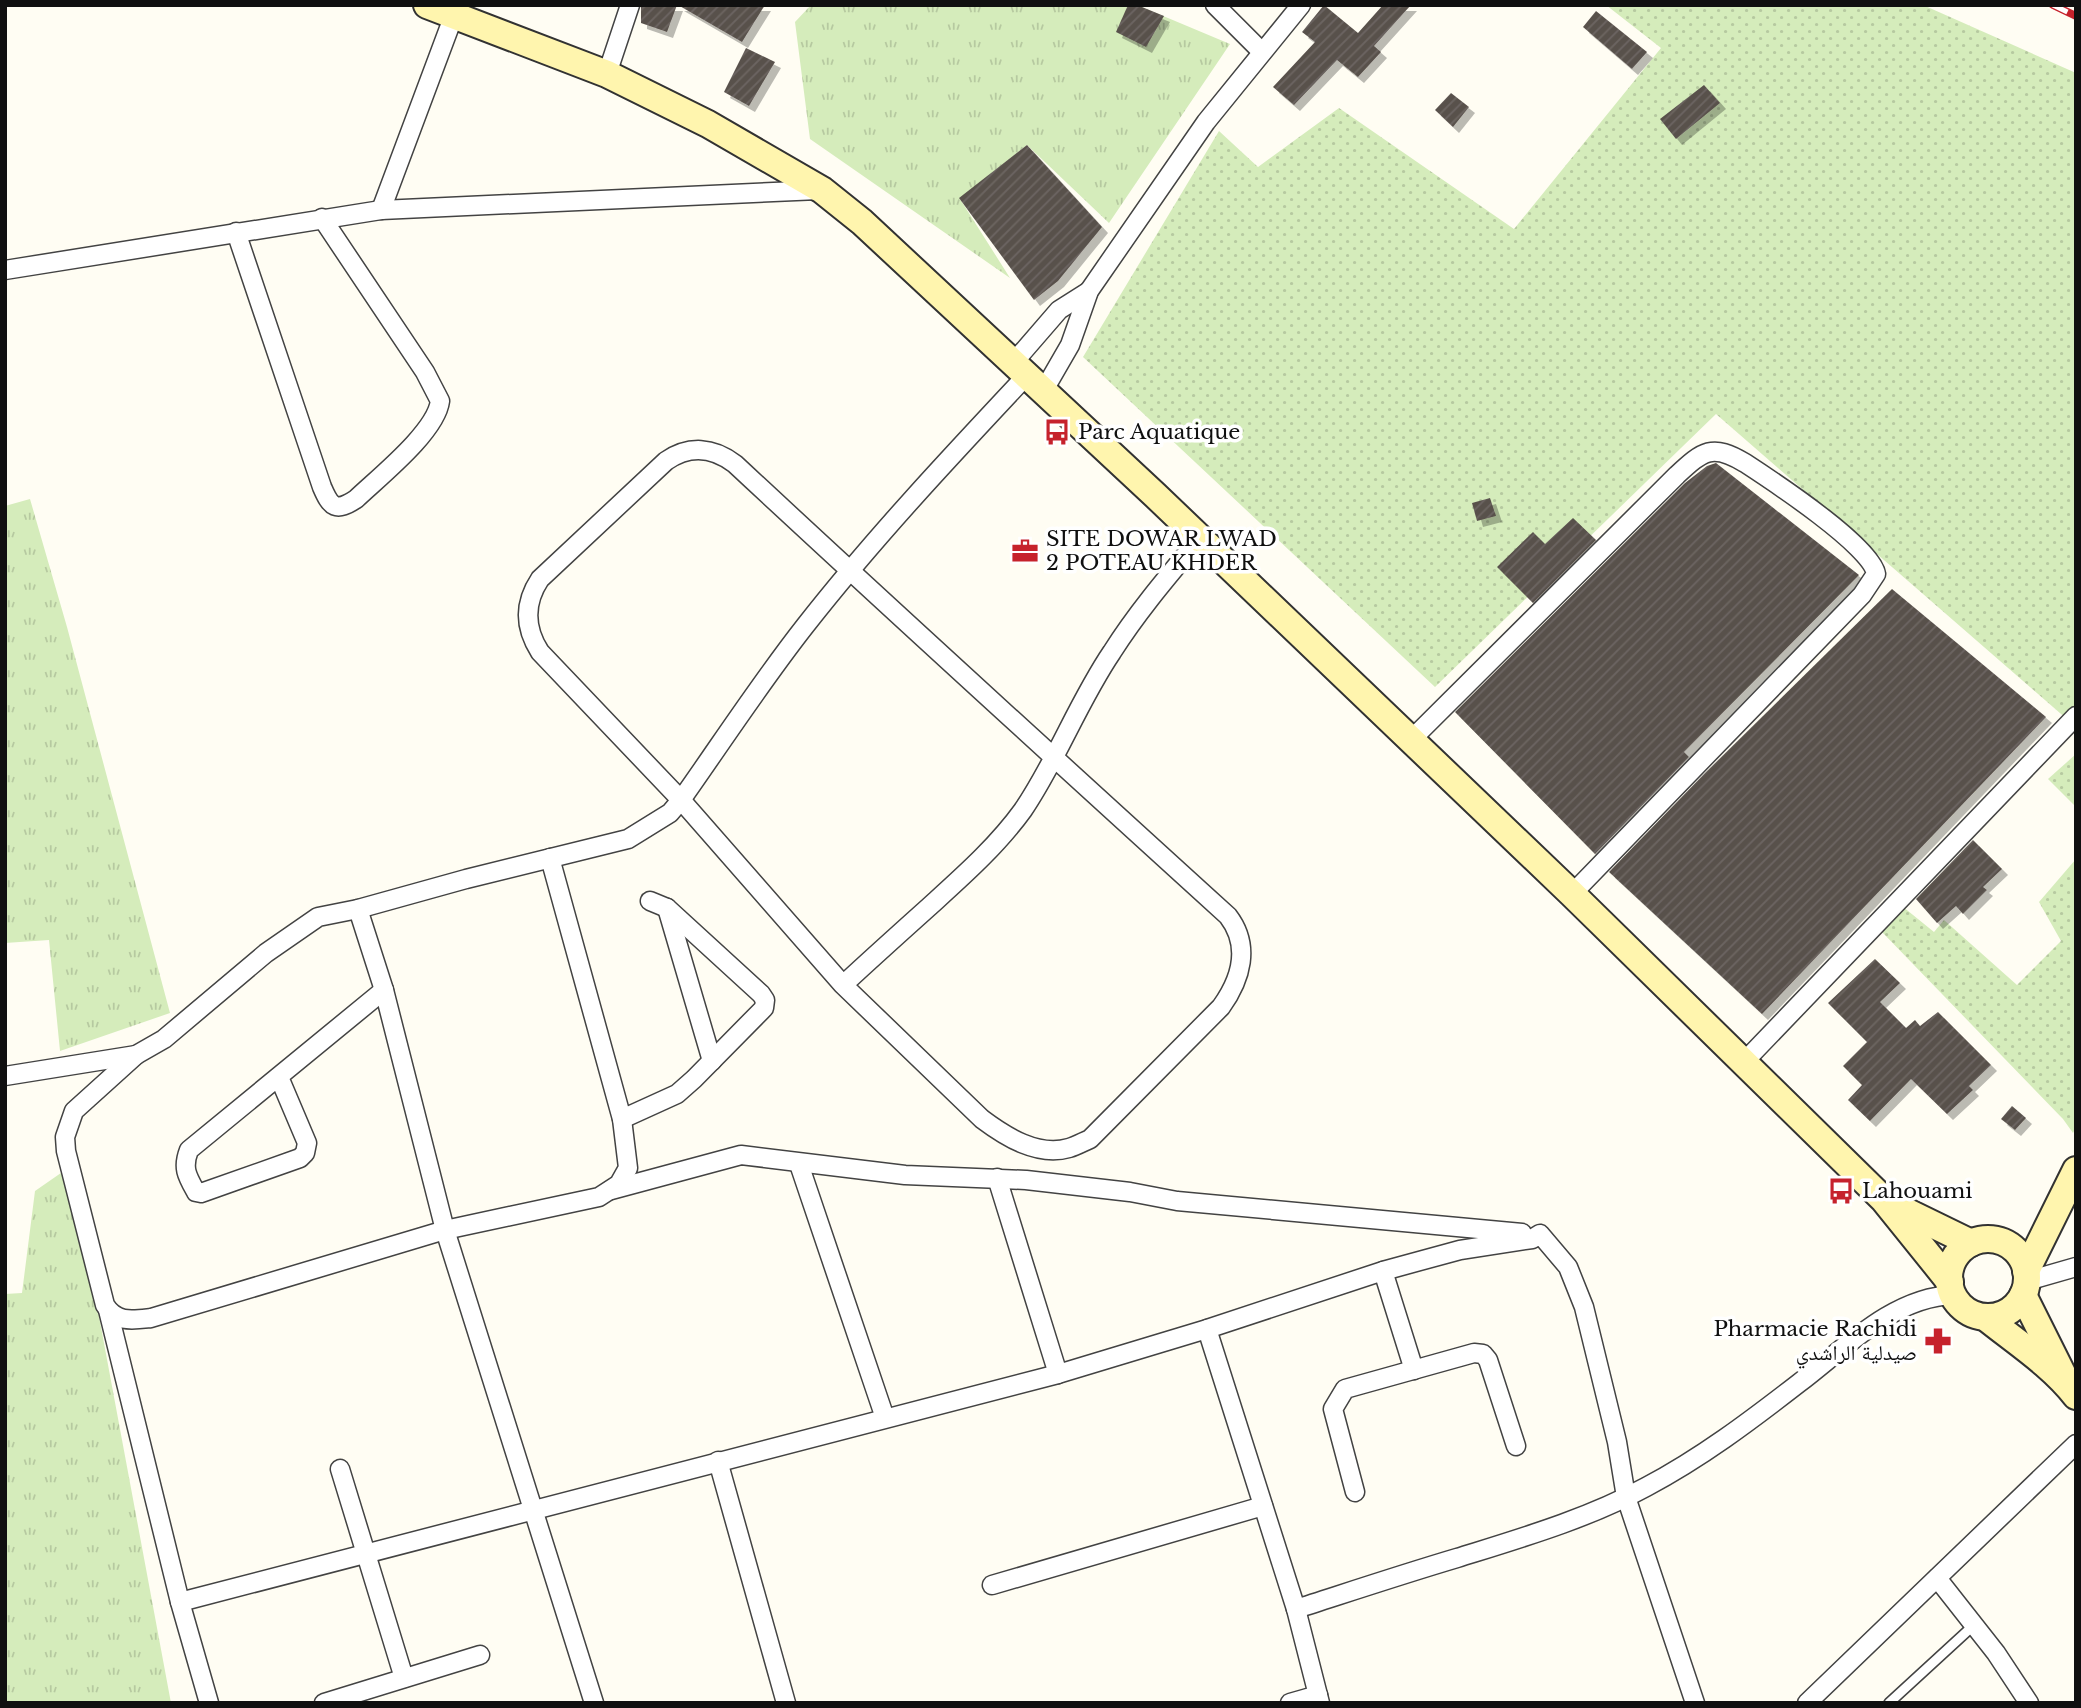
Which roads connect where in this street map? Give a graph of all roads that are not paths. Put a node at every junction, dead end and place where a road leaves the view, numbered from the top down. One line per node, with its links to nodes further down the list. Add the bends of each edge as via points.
1 (427, 5): 5 (main road)
2 (630, 5): 7 (street)
3 (1215, 5): 6 (street)
4 (1301, 5): 6 (street)
5 (454, 15): 7 (main road); 9 (street)
6 (1262, 52): 13 (street, via 1206,122)
7 (607, 74): 8 (main road, via 708,124)
8 (822, 190): 9 (street); 14 (main road)
9 (381, 211): 10 (street)
10 (322, 218): 11 (street); 11 (street, via 414,354 440,401 426,430 345,506 332,505 321,487)
11 (236, 232): 12 (street)
12 (5, 270)
13 (1089, 291): 14 (street, via 1059,310); 14 (street, via 1070,345)
14 (1028, 375): 15 (main road); 16 (street)
15 (1200, 538): 18 (main road); 19 (street, via 1111,652)
16 (850, 571): 19 (street); 20 (street, via 803,628); 20 (street, via 735,464 717,453 696,449 666,461 540,579 527,615 540,652)
17 (2076, 716): 30 (street)
18 (1412, 739): 22 (main road); 22 (street, via 1705,452 1720,451 1745,463 1863,553 1875,574 1862,595)
19 (1054, 758): 26 (street, via 1023,809 994,844); 26 (street, via 1237,928 1240,971 1221,1007 1090,1139 1068,1149 1044,1150 1001,1133 982,1119)
20 (681, 800): 21 (street, via 670,813 628,839); 26 (street)
21 (550, 858): 25 (street); 33 (street)
22 (1572, 894): 30 (main road)
23 (650, 901): 24 (street)
24 (667, 908): 29 (street); 29 (street, via 765,1000 764,1008)
25 (358, 909): 27 (street); 28 (street, via 318,917 297,930 164,1039)
26 (843, 985)
27 (384, 990): 32 (street); 40 (street)
28 (136, 1055): 31 (street); 48 (street, via 74,1111 65,1136)
29 (712, 1061): 33 (street, via 677,1094)
30 (1742, 1063): 39 (main road)
31 (5, 1076)
32 (279, 1077): 32 (street, via 190,1150 186,1170 196,1192 305,1153 307,1143)
33 (622, 1119): 37 (street, via 628,1168)
34 (799, 1164): 36 (street); 37 (street, via 741,1155); 54 (street)
35 (2076, 1170): 38 (main road)
36 (997, 1178): 41 (street, via 1177,1201); 52 (street)
37 (610, 1190): 40 (street, via 580,1202)
38 (2061, 1199): 43 (main road, via 2040,1221); 46 (main road)
39 (1884, 1200): 42 (main road); 47 (main road)
40 (446, 1230): 48 (street, via 151,1318 120,1319); 62 (street)
41 (1540, 1234): 45 (street); 60 (street, via 1568,1267 1584,1307)
42 (1971, 1243): 43 (main road, via 1984,1239); 47 (main road, via 1955,1258)
43 (2007, 1243): 46 (main road, via 2018,1253)
44 (2076, 1266): 46 (street)
45 (1383, 1271): 50 (street); 51 (street)
46 (2026, 1283): 49 (main road, via 2015,1306 2001,1316); 53 (main road)
47 (1951, 1288): 49 (main road, via 1962,1307); 60 (street, via 1882,1321 1702,1455)
48 (108, 1310): 66 (street)
49 (1985, 1317): 53 (main road)
50 (1207, 1329): 52 (street); 61 (street)
51 (1414, 1370): 56 (street, via 1483,1354 1489,1360); 59 (street, via 1345,1389 1338,1397 1333,1409)
52 (1058, 1374): 54 (street)
53 (2071, 1390)
54 (885, 1418): 57 (street)
55 (2076, 1444): 64 (street)
56 (1516, 1446)
57 (718, 1461): 62 (street); 75 (street)
58 (341, 1469): 63 (street)
59 (1354, 1492)
60 (1626, 1497): 67 (street, via 1501,1544); 77 (street)
61 (1263, 1506): 65 (street); 67 (street)
62 (534, 1509): 63 (street); 74 (street)
63 (366, 1553): 66 (street); 70 (street)
64 (1937, 1578): 68 (street); 78 (street)
65 (992, 1584)
66 (180, 1602): 72 (street)
67 (1296, 1609): 71 (street)
68 (1974, 1625): 79 (lane); 80 (street)
69 (480, 1655): 70 (street)
70 (404, 1678): 73 (street)
71 (1319, 1699): 76 (street)
72 (209, 1703)
73 (324, 1703)
74 (594, 1703)
75 (786, 1703)
76 (1290, 1703)
77 (1695, 1703)
78 (1808, 1703)
79 (1889, 1703)
80 (2029, 1703)

